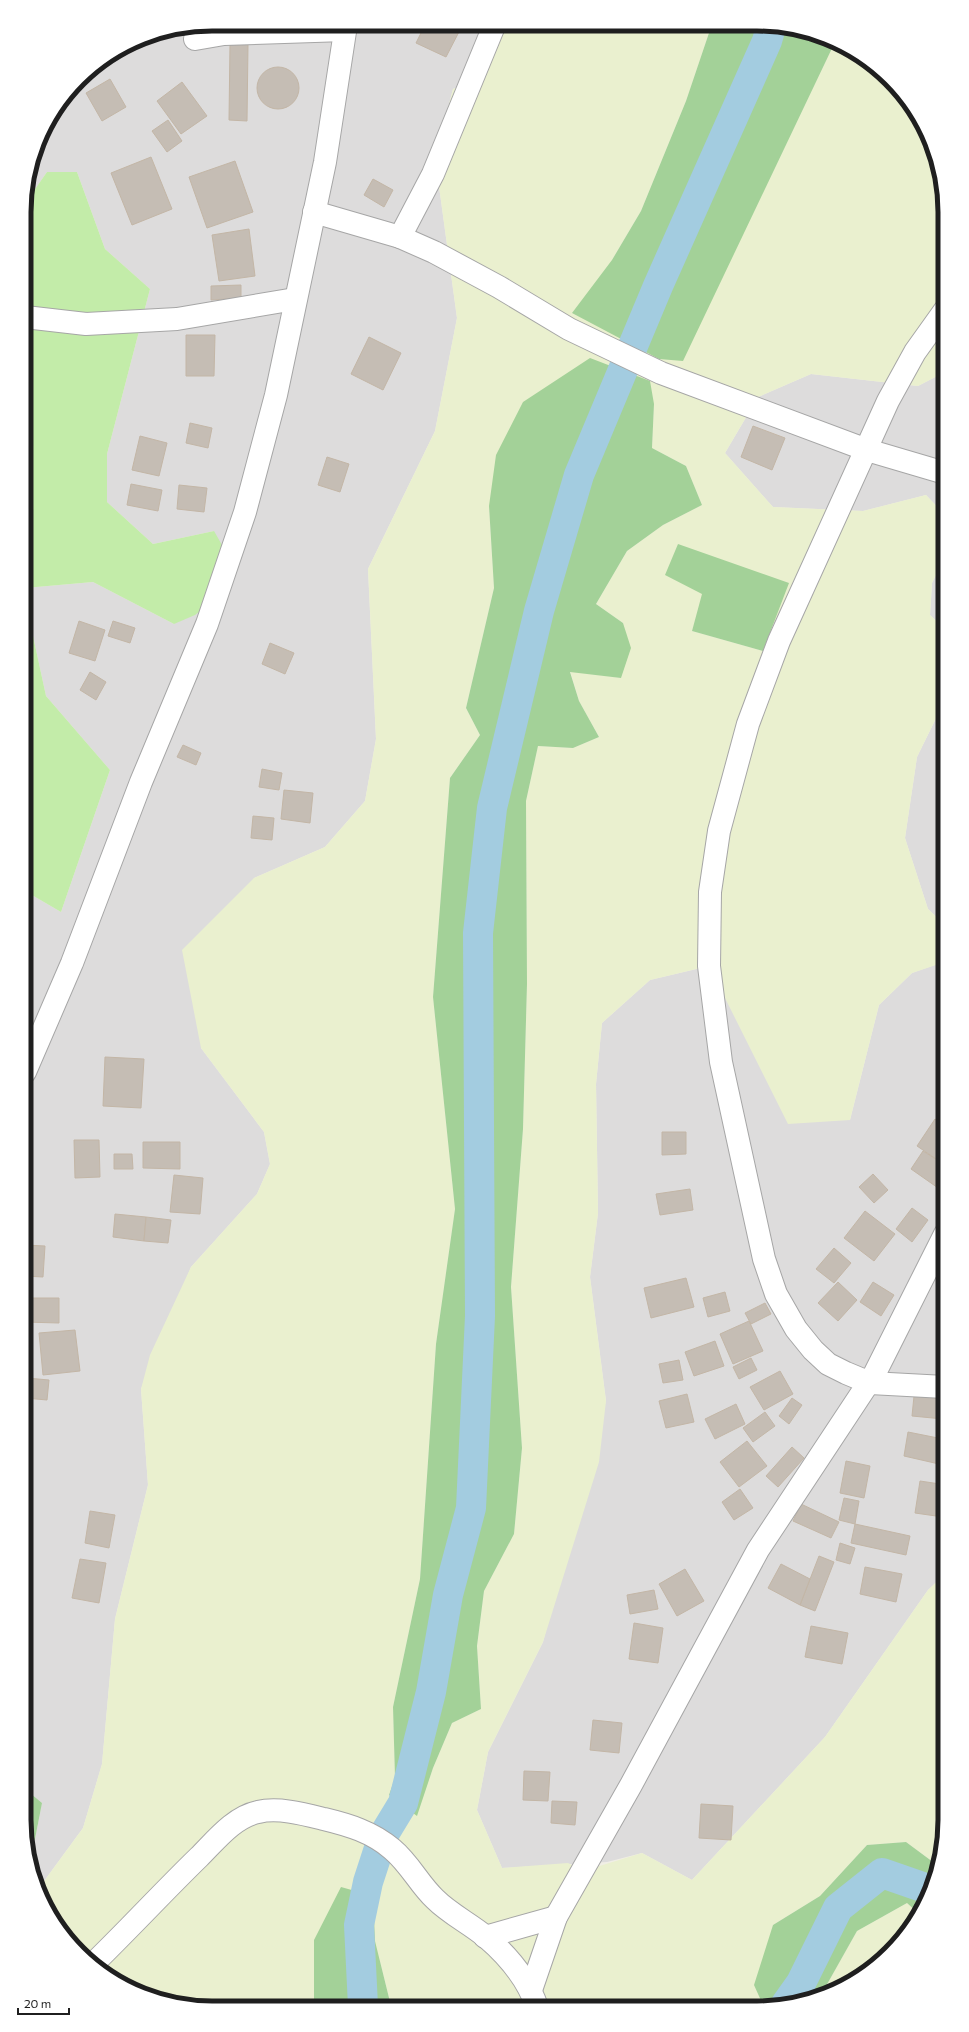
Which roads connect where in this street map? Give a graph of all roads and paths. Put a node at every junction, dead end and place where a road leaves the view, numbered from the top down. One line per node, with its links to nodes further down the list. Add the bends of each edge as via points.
1 (276, 31): 4 (street, via 224,34)
2 (345, 31): 5 (street, via 325,162)
3 (492, 31): 6 (street, via 433,174)
4 (195, 39)
5 (314, 212): 6 (street); 7 (street)
6 (400, 237): 10 (street, via 499,287 569,329 661,372)
7 (295, 299): 8 (street, via 177,319 86,324); 12 (street, via 276,395 228,565 72,963)
8 (31, 318)
9 (938, 320): 10 (street, via 915,352 888,401)
10 (867, 450): 11 (street); 14 (street, via 779,641 748,724 719,831 714,862 710,892 709,966 721,1062 764,1259 776,1294 796,1329 813,1350 828,1364)
11 (938, 471)
12 (31, 1058)
13 (938, 1248): 14 (street)
14 (870, 1382): 15 (street); 16 (street, via 758,1550)
15 (938, 1387)
16 (556, 1917): 17 (street); 19 (street)
17 (486, 1937): 18 (street, via 443,1907 432,1897 412,1868 366,1831 308,1816 268,1810 237,1820); 19 (street, via 505,1956)
18 (97, 1960)
19 (534, 1998)

